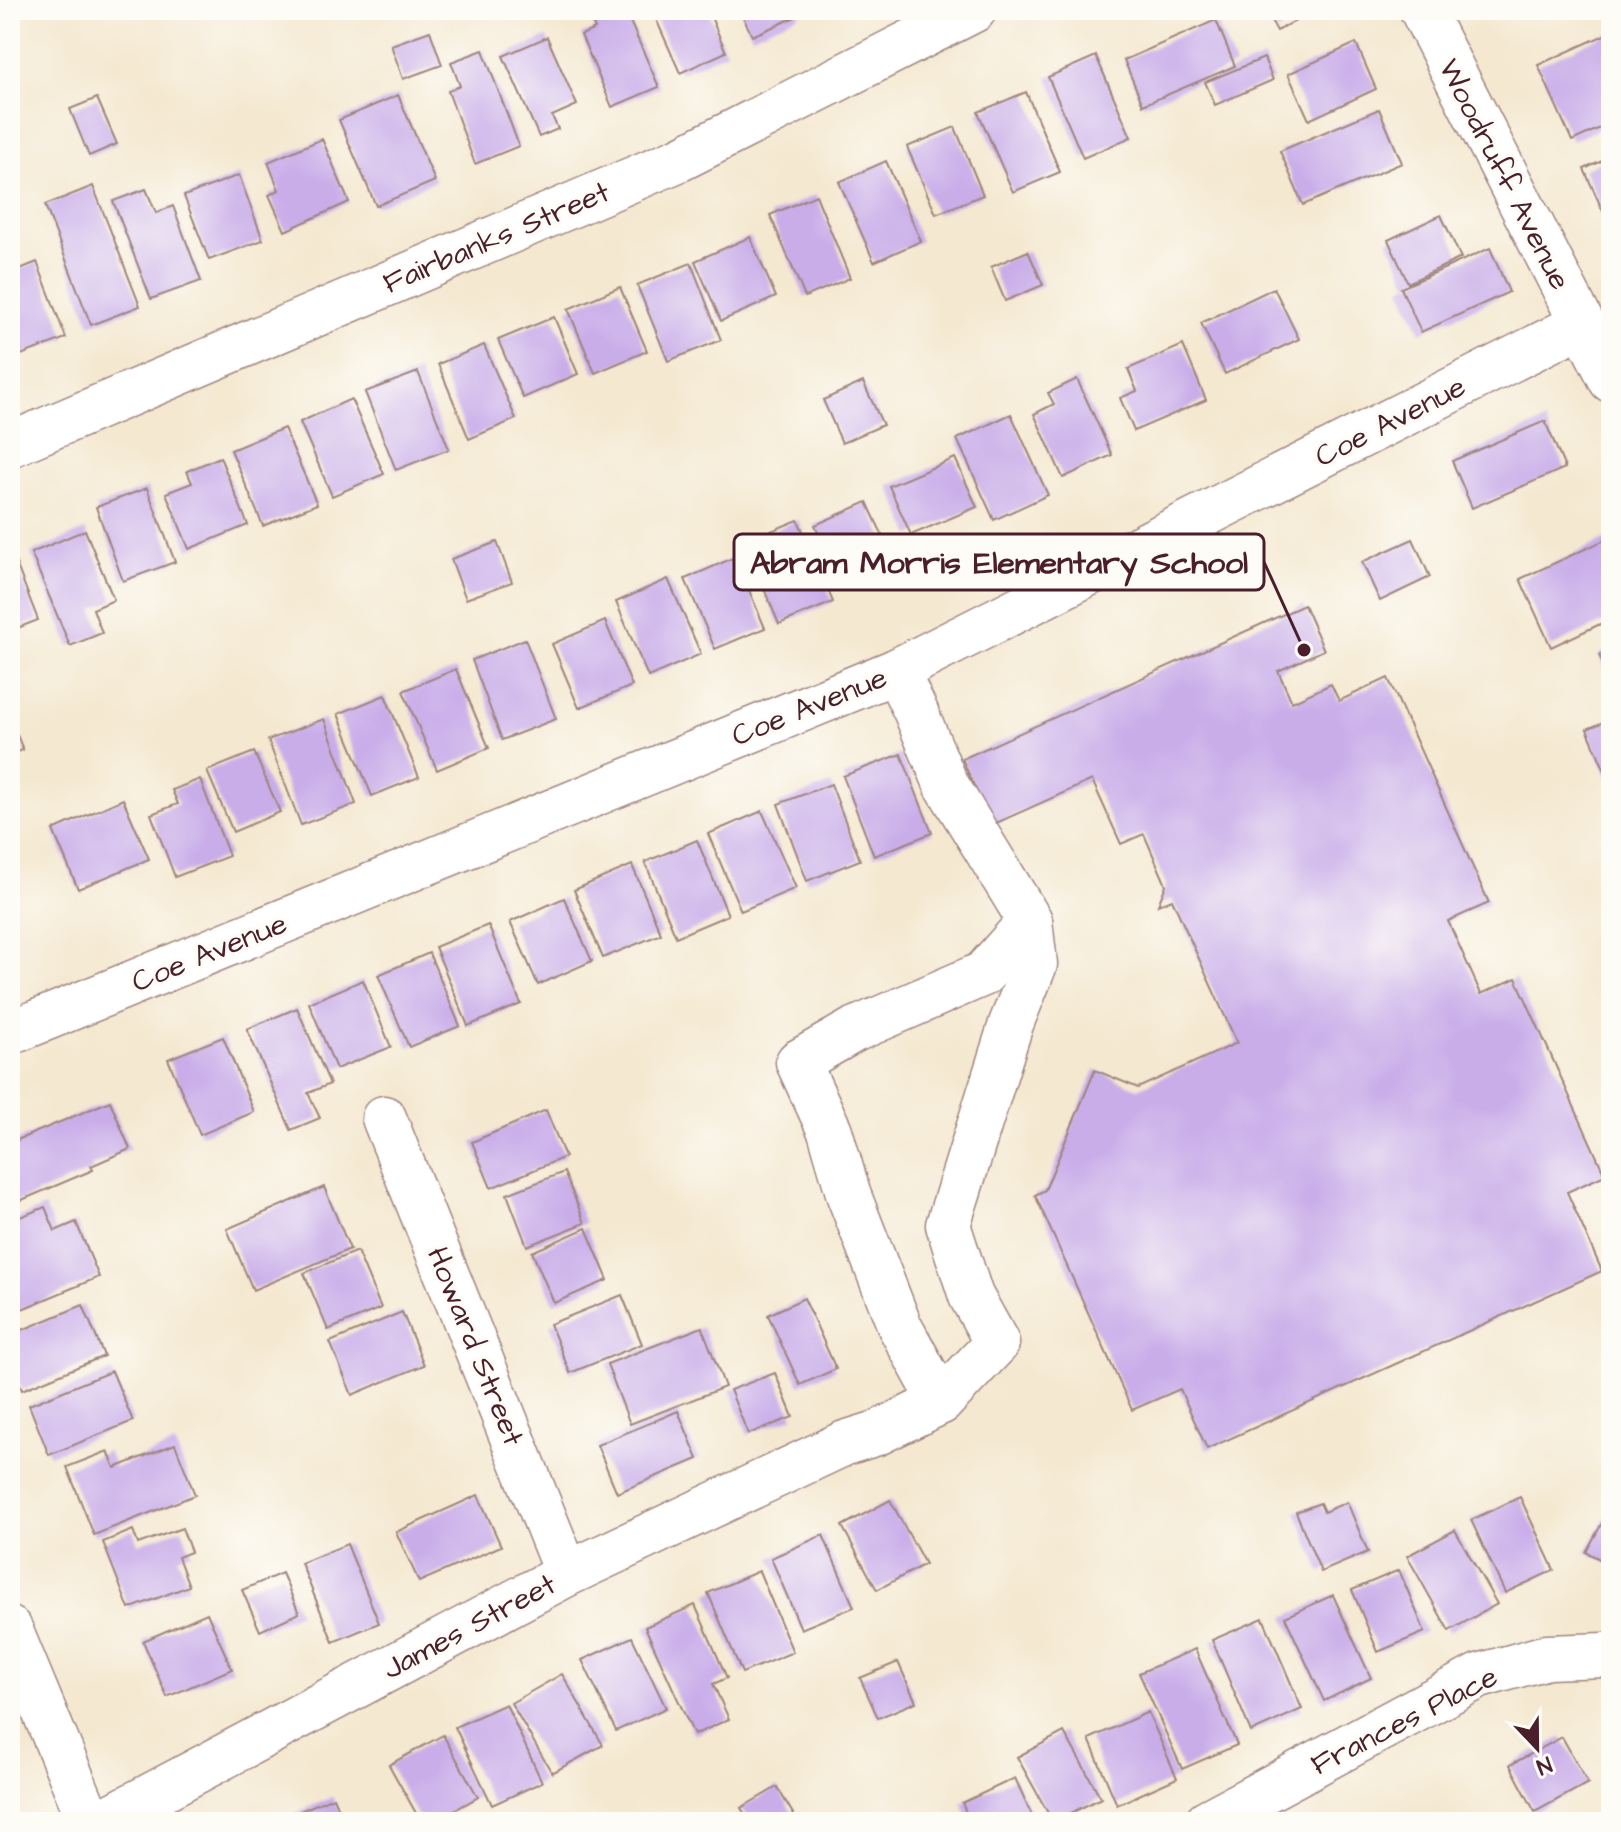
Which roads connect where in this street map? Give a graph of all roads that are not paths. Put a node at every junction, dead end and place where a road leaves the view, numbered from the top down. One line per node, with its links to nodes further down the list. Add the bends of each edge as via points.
1 (974, 10): 5 (street, Fairbanks Street, via 680,159)
2 (1422, 10): 3 (street, Woodruff Avenue)
3 (1582, 324): 4 (street, Woodruff Avenue); 6 (street, Coe Avenue)
4 (1611, 380)
5 (10, 445)
6 (896, 671): 7 (street, via 946,784); 8 (street, Coe Avenue)
7 (1030, 921): 10 (street, via 1035,964 948,1225 971,1296 997,1343); 10 (street, via 983,974 854,1030 798,1062 830,1131 900,1327)
8 (10, 1033)
9 (384, 1118): 11 (street, Howard Street)
10 (941, 1402): 11 (street, James Street)
11 (567, 1574): 16 (street, James Street)
12 (10, 1629): 15 (street)
13 (1611, 1657): 14 (street, Frances Place, via 1547,1657 1479,1676)
14 (1230, 1817)
15 (90, 1822)
16 (101, 1822)

